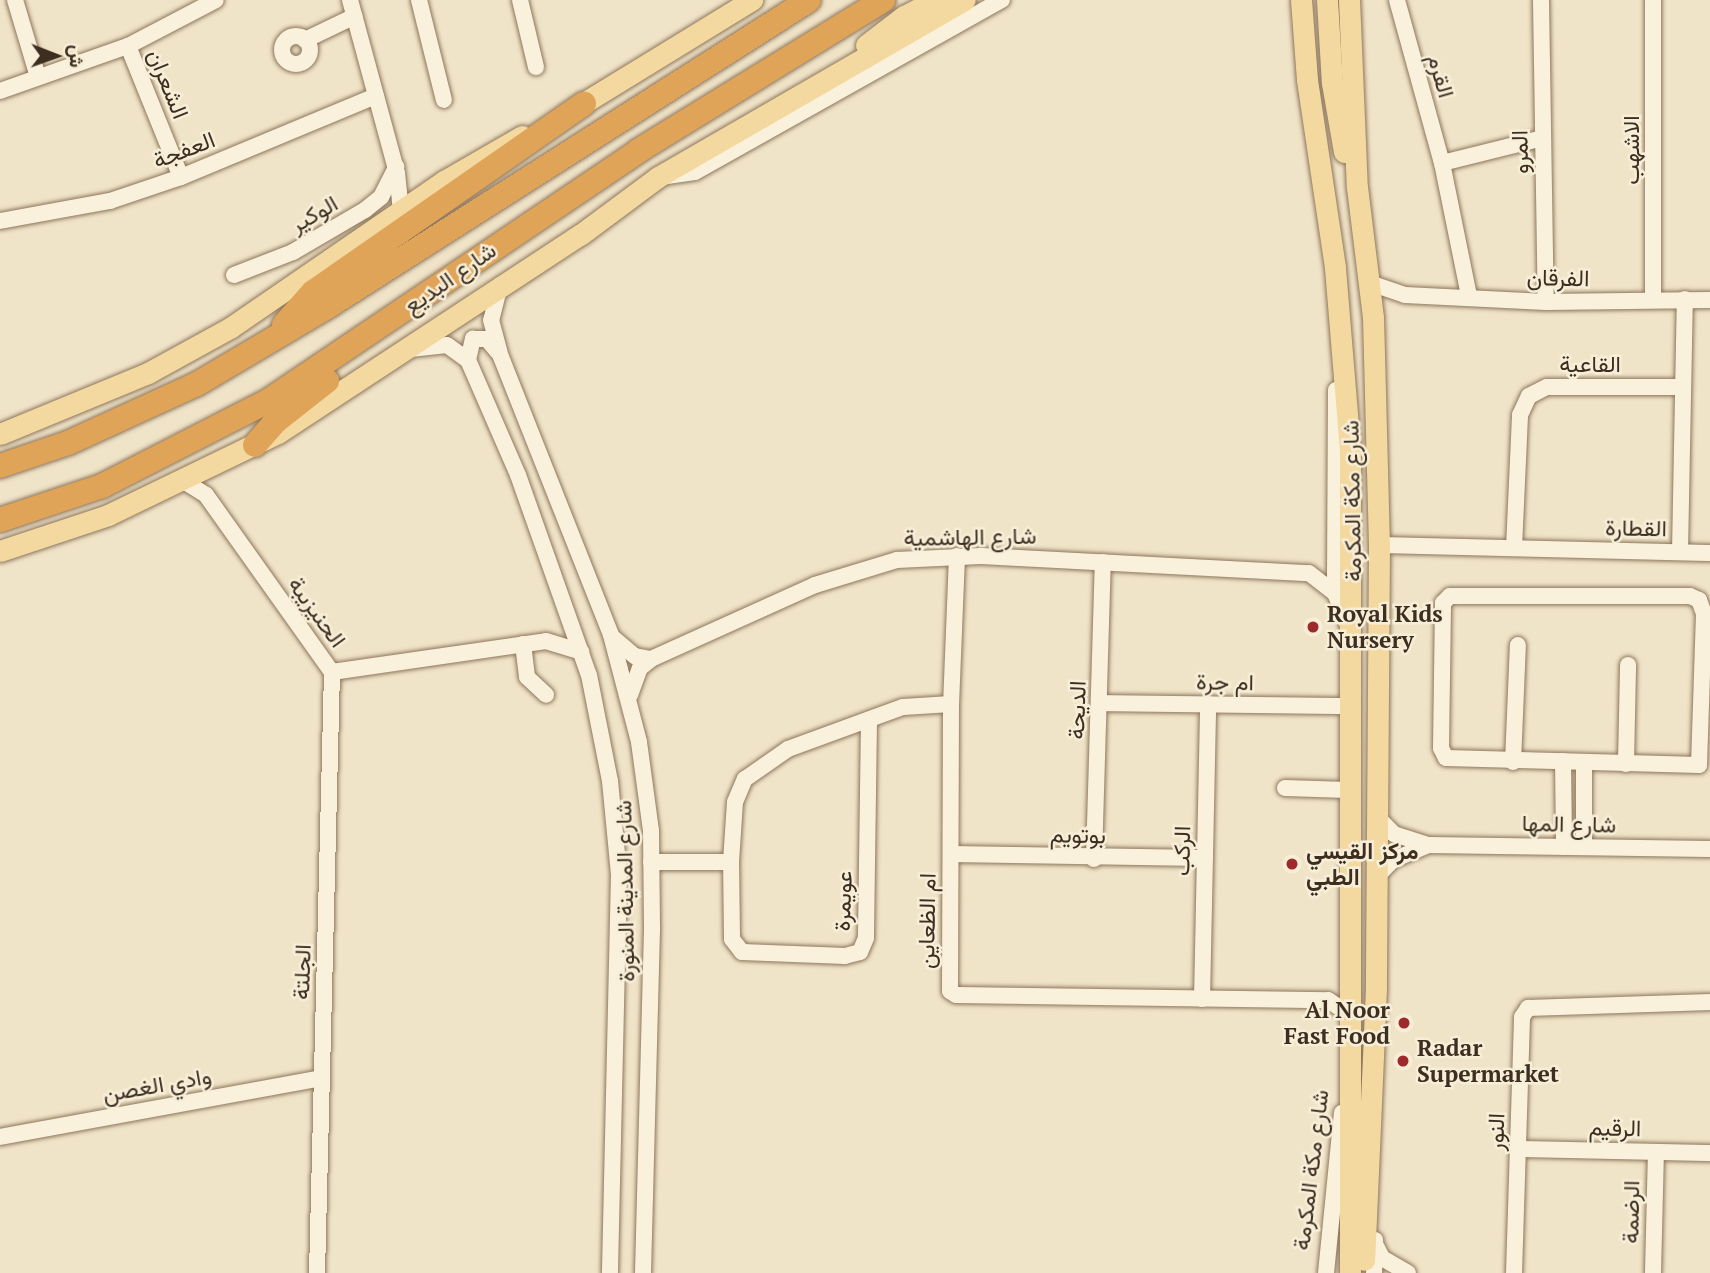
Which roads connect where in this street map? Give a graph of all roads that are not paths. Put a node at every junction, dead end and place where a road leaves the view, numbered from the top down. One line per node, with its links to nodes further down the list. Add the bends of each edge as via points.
1 (15, 0): 25 (street)
2 (216, 0): 21 (street, الشعران)
3 (419, 0): 28 (street)
4 (520, 0): 23 (street)
5 (752, 0): 19 (main road)
6 (809, 0): 51 (highway, شارع البديع)
7 (883, 0): 50 (highway, شارع البديع, via 638,151)
8 (936, 0): 24 (main road, via 884,29)
9 (965, 0): 24 (main road, شارع البديع)
10 (1002, 0): 34 (street, شارع البديع, via 695,172)
11 (1301, 0): 52 (main road, شارع مكة المكرمة, via 1307,80)
12 (1326, 0): 35 (main road, via 1342,144)
13 (1349, 0): 22 (main road, شارع مكة المكرمة)
14 (1359, 0): 22 (main road, via 1358,36)
15 (1396, 0): 31 (street, القرم)
16 (1541, 0): 30 (street, المرو)
17 (1653, 0): 46 (street, الاشهب)
18 (352, 8): 20 (street); 27 (street)
19 (731, 8): 29 (main road)
20 (305, 40)
21 (128, 46): 25 (street, الشعران); 33 (street, الشعران)
22 (1351, 55): 35 (main road, شارع مكة المكرمة)
23 (536, 67)
24 (840, 71): 34 (main road, شارع البديع)
25 (38, 77): 26 (street, الشعران)
26 (0, 91)
27 (376, 96): 32 (street); 33 (street, العفجة)
28 (444, 100)
29 (584, 104): 36 (main road); 51 (highway, via 313,292)
30 (1542, 138): 31 (street); 48 (street, المرو)
31 (1443, 163): 44 (street, القرم)
32 (397, 170): 36 (street, via 414,189); 37 (street); 39 (street, الوكير, via 375,202)
33 (181, 177): 38 (street, العفجة, via 110,201)
34 (658, 177): 41 (main road, شارع البديع, via 580,235)
35 (1357, 187): 42 (main road, شارع مكة المكرمة)
36 (431, 190): 37 (main road)
37 (401, 212): 39 (main road)
38 (0, 222)
39 (304, 262): 40 (street, الوكير); 57 (main road, via 299,285 148,373)
40 (234, 275)
41 (501, 283): 53 (main road, شارع البديع); 54 (street, شارع المدينة المنورة, via 491,310)
42 (1370, 283): 43 (street, الفرقان); 49 (main road, شارع مكة المكرمة)
43 (1405, 295): 44 (street, الفرقان); 49 (street, via 1382,306)
44 (1469, 296): 48 (street, الفرقان)
45 (1685, 299): 46 (street, الفرقان); 47 (street, الفرقان); 56 (street, القطارة)
46 (1653, 300): 48 (street, الفرقان)
47 (1710, 300)
48 (1546, 302)
49 (1373, 317): 63 (main road, شارع مكة المكرمة)
50 (382, 325): 58 (highway, via 366,352 289,410); 61 (highway, شارع البديع, via 314,373 158,460 102,486)
51 (280, 334): 59 (highway, شارع البديع, via 175,394 68,443)
52 (1342, 335): 62 (street, via 1336,394); 64 (main road, شارع مكة المكرمة, via 1350,450)
53 (398, 351): 55 (street, via 447,345); 58 (main road, شارع البديع, via 336,397)
54 (501, 357): 55 (street, via 481,337 470,343); 75 (street, شارع المدينة المنورة)
55 (468, 360): 73 (street, شارع المدينة المنورة)
56 (1682, 387): 65 (street, القاعية, via 1547,387 1529,396 1520,415); 67 (street, القطارة)
57 (0, 434)
58 (255, 444): 60 (main road, شارع البديع)
59 (0, 466)
60 (182, 480): 66 (main road, شارع البديع, via 108,515); 82 (street, الحنيزيبة, via 206,495)
61 (0, 520)
62 (1335, 526): 64 (main road)
63 (1380, 545): 65 (street, القطارة); 96 (main road, شارع مكة المكرمة)
64 (1342, 547): 71 (street); 72 (street); 74 (main road, شارع مكة المكرمة)
65 (1514, 548): 67 (street, القطارة)
66 (0, 551)
67 (1680, 552): 68 (street)
68 (1710, 553)
69 (957, 556): 70 (street, شارع الهاشمية); 80 (street, شارع الهاشمية, via 897,560 836,577); 86 (street, ام الظعاين)
70 (1103, 562): 71 (street, شارع الهاشمية); 85 (street, الديحة)
71 (1309, 573): 72 (street)
72 (1335, 593): 74 (street)
73 (570, 617): 76 (street); 79 (street, شارع المدينة المنورة)
74 (1349, 627): 88 (main road, شارع مكة المكرمة)
75 (611, 635): 80 (street, via 635,656); 84 (street, شارع المدينة المنورة)
76 (546, 640): 77 (street, الحنيزيبة); 79 (street, الحنيزيبة)
77 (523, 644): 82 (street, الحنيزيبة); 83 (street, via 527,677)
78 (1518, 645): 91 (street)
79 (581, 652): 121 (street, شارع المدينة المنورة, via 610,781 619,874)
80 (651, 659): 84 (street, via 636,674)
81 (1628, 665): 93 (street)
82 (332, 671): 113 (street, الجلتة)
83 (546, 695)
84 (630, 695): 104 (street, شارع المدينة المنورة, via 647,798)
85 (1101, 702): 87 (street, ام جرة); 103 (street, الديحة)
86 (951, 704): 89 (street, عويمرة, via 903,707); 101 (street, ام الظعاين)
87 (1208, 704): 88 (street, ام جرة); 102 (street, الركب)
88 (1349, 706): 95 (main road, شارع مكة المكرمة)
89 (869, 720): 105 (street, عويمرة, via 788,749 745,779 735,802); 105 (street, عويمرة, via 866,938 860,952 845,956 742,952 732,939)
90 (1563, 761): 91 (street); 92 (street); 98 (street)
91 (1513, 762): 93 (street, via 1446,758 1442,754 1446,597 1690,596 1699,600 1704,614 1699,765)
92 (1584, 764): 93 (street); 99 (street)
93 (1626, 764)
94 (1285, 788): 95 (street)
95 (1348, 790): 107 (main road, شارع مكة المكرمة)
96 (1380, 820): 97 (street, شارع المها, via 1394,834); 106 (main road, شارع مكة المكرمة)
97 (1428, 845): 98 (street, شارع المها); 106 (street, شارع المها, via 1393,860)
98 (1564, 847): 99 (street, شارع المها)
99 (1584, 847): 100 (street, شارع المها)
100 (1710, 849)
101 (951, 854): 103 (street, بوتويم); 108 (street, ام الظعاين, via 948,984 953,993)
102 (1205, 858): 103 (street, بوتويم); 108 (street, الركب)
103 (1094, 859)
104 (651, 862): 105 (street); 122 (street, شارع المدينة المنورة)
105 (731, 862)
106 (1378, 875): 114 (main road, شارع مكة المكرمة)
107 (1351, 977): 109 (street); 111 (main road, شارع مكة المكرمة)
108 (1202, 999): 109 (street, ام الظعاين)
109 (1328, 1000): 111 (street)
110 (1710, 1002): 116 (street, النور, via 1528,1008 1522,1017)
111 (1350, 1015): 112 (main road, شارع مكة المكرمة)
112 (1350, 1073): 123 (street, شارع مكة المكرمة); 124 (main road, شارع مكة المكرمة)
113 (323, 1078): 115 (street, وادي الغصن); 120 (street, الجلتة)
114 (1371, 1087): 119 (street, شارع مكة المكرمة, via 1377,1110); 125 (main road, شارع مكة المكرمة)
115 (0, 1137)
116 (1519, 1149): 117 (street, الرقيم); 128 (street, النور)
117 (1656, 1152): 118 (street, الرقيم); 129 (street, الرضمة)
118 (1710, 1153)
119 (1375, 1243): 126 (street, شارع مكة المكرمة); 127 (street, via 1382,1258)
120 (317, 1273)
121 (610, 1273)
122 (643, 1273)
123 (1326, 1273)
124 (1350, 1273)
125 (1363, 1273)
126 (1374, 1273)
127 (1408, 1273)
128 (1514, 1273)
129 (1653, 1273)

